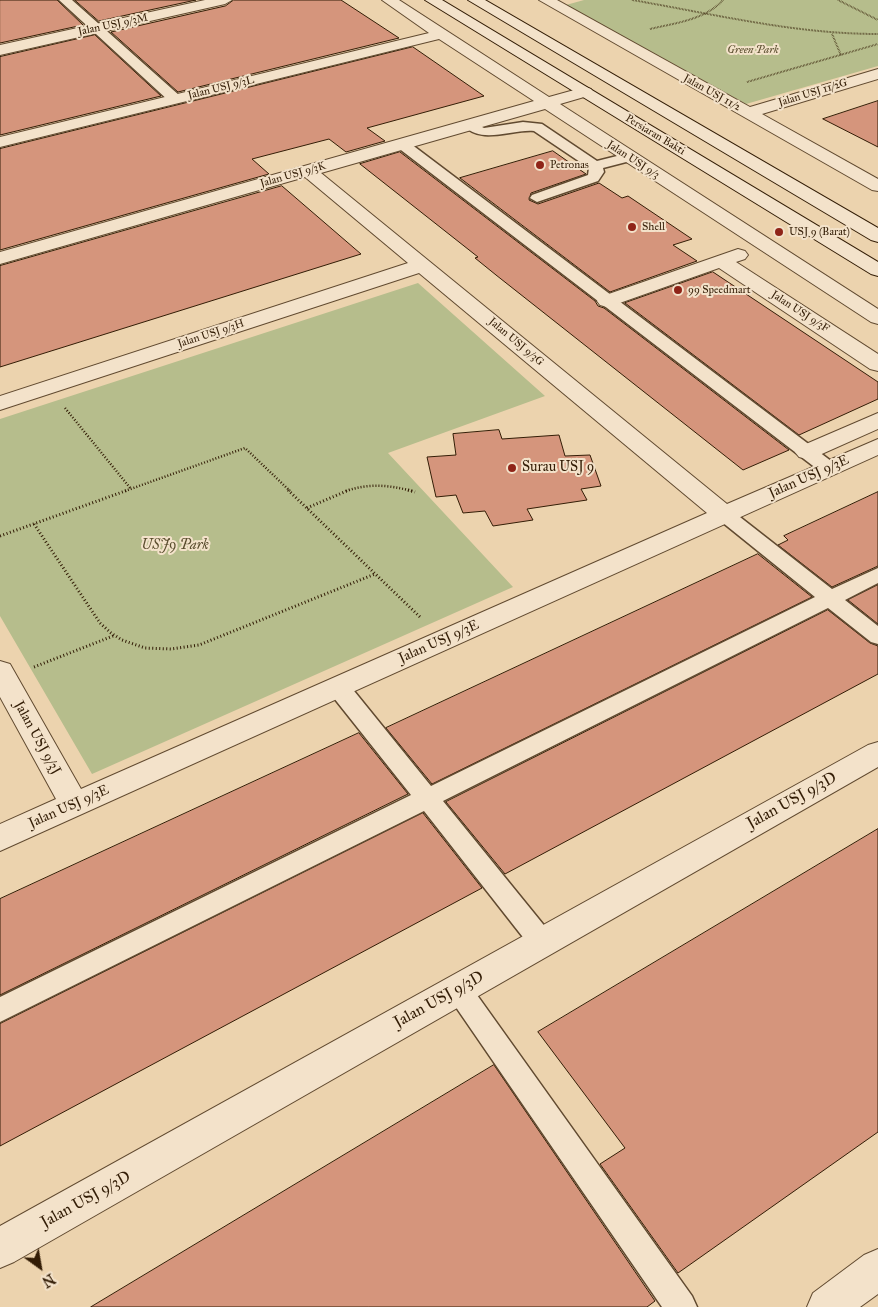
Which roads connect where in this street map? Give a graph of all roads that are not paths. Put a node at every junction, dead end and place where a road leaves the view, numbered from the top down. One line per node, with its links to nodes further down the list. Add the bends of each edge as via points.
1 (64, 0): 7 (lane)
2 (225, 0): 7 (street, Jalan USJ 9/3M)
3 (388, 0): 8 (street, Jalan USJ 9/3)
4 (432, 0): 11 (street, Persiaran Bakti)
5 (475, 0): 23 (street, Persiaran Bakti)
6 (554, 1): 14 (street, Jalan USJ 11/2)
7 (96, 28): 9 (street, Jalan USJ 9/3M); 12 (lane)
8 (442, 34): 12 (street, Jalan USJ 9/3L); 13 (street, Jalan USJ 9/3)
9 (0, 50)
10 (878, 74): 14 (street, Jalan USJ 11/2G)
11 (585, 92): 13 (street, Jalan USJ 9/3K); 28 (street, Persiaran Bakti)
12 (175, 99): 16 (street, Jalan USJ 9/3L)
13 (546, 103): 15 (street, Jalan USJ 9/3K); 18 (street, Jalan USJ 9/3)
14 (748, 113): 21 (street, Jalan USJ 11/2)
15 (470, 124): 17 (street, Jalan USJ 9/3K); 19 (lane, via 482,132 537,127)
16 (0, 142)
17 (402, 144): 20 (street, Jalan USJ 9/3K); 29 (lane)
18 (629, 157): 19 (lane); 24 (street, Jalan USJ 9/3)
19 (595, 166): 22 (lane, via 597,172 593,178)
20 (308, 171): 25 (street, Jalan USJ 9/3K); 27 (street, Jalan USJ 9/3G)
21 (878, 186)
22 (537, 198)
23 (878, 236)
24 (763, 245): 26 (street); 30 (street, Jalan USJ 9/3)
25 (0, 258)
26 (721, 261): 29 (street); 31 (street, Jalan USJ 9/3F)
27 (422, 265): 32 (street, Jalan USJ 9/3H); 37 (street, Jalan USJ 9/3G)
28 (878, 270)
29 (607, 301): 35 (lane)
30 (878, 318)
31 (878, 364)
32 (0, 404)
33 (878, 420): 35 (street)
34 (878, 446): 36 (street, Jalan USJ 9/3E)
35 (806, 452): 36 (lane)
36 (828, 468): 37 (street, Jalan USJ 9/3E)
37 (724, 514): 39 (lane); 42 (street, Jalan USJ 9/3E)
38 (878, 575): 39 (lane)
39 (830, 599): 40 (lane); 44 (lane)
40 (878, 638)
41 (0, 671): 45 (street, Jalan USJ 9/3J)
42 (338, 687): 44 (lane); 45 (street, Jalan USJ 9/3E)
43 (876, 758): 47 (street, Jalan USJ 9/3D)
44 (428, 798): 47 (lane); 49 (lane)
45 (74, 804): 46 (street, Jalan USJ 9/3E)
46 (0, 838)
47 (542, 942): 48 (street, Jalan USJ 9/3D)
48 (458, 989): 50 (street, Jalan USJ 9/3D); 52 (lane)
49 (0, 1010)
50 (0, 1248)
51 (878, 1269): 53 (street)
52 (681, 1307)
53 (827, 1307)

